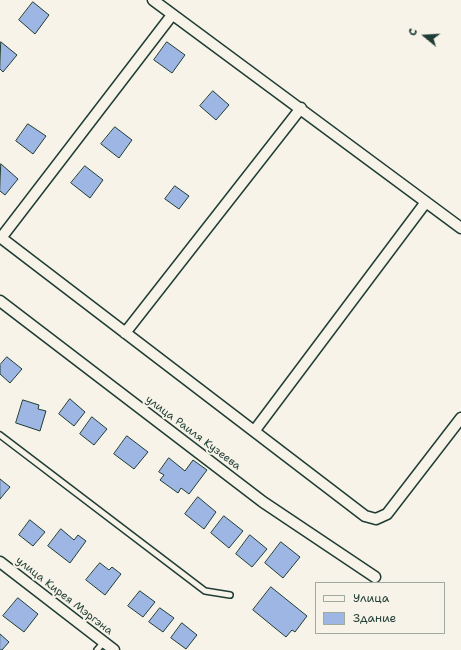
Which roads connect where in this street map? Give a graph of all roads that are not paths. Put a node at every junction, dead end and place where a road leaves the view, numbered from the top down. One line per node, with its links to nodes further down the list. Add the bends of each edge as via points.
1 (152, 0): 2 (street)
2 (172, 15): 3 (street); 6 (street)
3 (301, 108): 4 (street); 8 (street)
4 (426, 202): 5 (street); 10 (street)
5 (461, 228)
6 (0, 237): 8 (street)
7 (0, 301): 13 (street, улица Раиля Кузеева, via 263,502)
8 (125, 333): 10 (street)
9 (461, 418): 10 (street, via 393,508 376,519 359,512)
10 (255, 430)
11 (0, 435): 14 (lane, via 205,591)
12 (0, 562): 15 (street, улица Кирея Мэргэна)
13 (376, 577)
14 (230, 595)
15 (104, 642): 16 (lane); 17 (street, улица Кирея Мэргэна)
16 (97, 650)
17 (114, 650)

